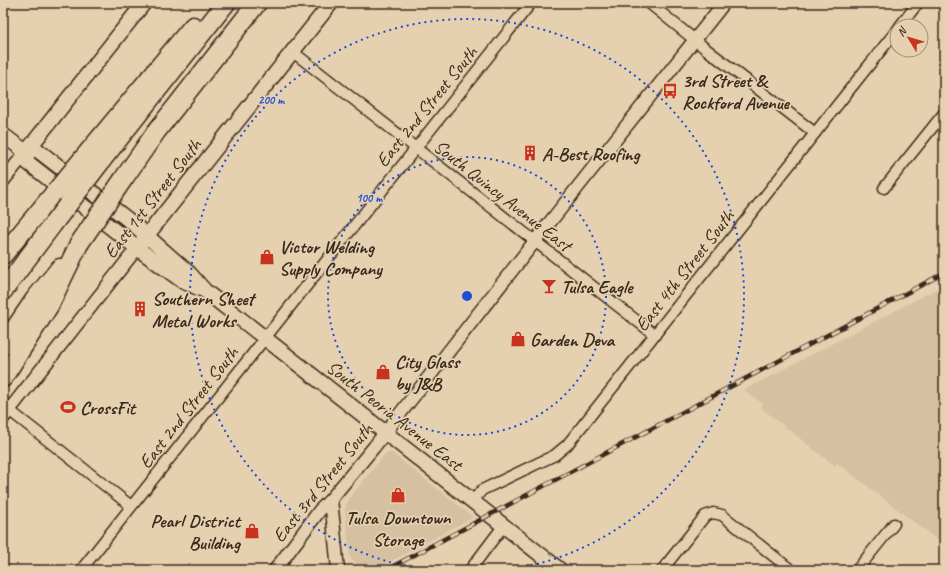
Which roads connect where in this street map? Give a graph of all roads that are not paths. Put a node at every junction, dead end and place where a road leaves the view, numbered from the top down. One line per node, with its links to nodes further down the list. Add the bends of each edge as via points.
1 (144, 3): 18 (main road)
2 (216, 3): 19 (highway, via 195,23)
3 (226, 3): 19 (highway)
4 (257, 3): 24 (highway, bridge, via 156,132)
5 (332, 3): 13 (main road, East 1st Street South)
6 (531, 3): 17 (street, East 2nd Street South)
7 (649, 3): 11 (street)
8 (724, 3): 11 (street, East 3rd Street South)
9 (918, 3): 10 (street)
10 (906, 18)
11 (695, 40): 15 (street); 23 (street, East 3rd Street South)
12 (889, 40): 15 (street, East 4th Street South)
13 (293, 52): 17 (street, South Quincy Avenue East); 22 (main road, East 1st Street South)
14 (944, 113): 21 (street)
15 (815, 133): 29 (street, East 4th Street South)
16 (3, 135): 18 (main road)
17 (415, 147): 23 (street, South Quincy Avenue East); 30 (street, East 2nd Street South)
18 (26, 152): 20 (street); 22 (main road, South Peoria Avenue East, via 36,149); 25 (main road, South Peoria Avenue East, via 27,162)
19 (96, 155): 26 (highway, bridge, via 38,212); 27 (highway, bridge, via 54,224)
20 (3, 181)
21 (884, 188)
22 (146, 236): 25 (main road, East 1st Street South); 28 (main road, South Peoria Avenue East, via 190,274)
23 (535, 241): 29 (street, South Quincy Avenue East); 34 (street, East 3rd Street South)
24 (79, 244): 31 (highway, via 35,299); 32 (highway, via 49,306)
25 (137, 248): 28 (main road, South Peoria Avenue East, via 184,282); 33 (street, East 1st Street South)
26 (3, 255)
27 (3, 291)
28 (205, 291): 30 (main road, South Peoria Avenue East)
29 (655, 335): 36 (street, East 4th Street South, via 567,445 555,455 482,490)
30 (264, 338): 34 (main road, South Peoria Avenue East); 37 (street, East 2nd Street South)
31 (3, 346)
32 (3, 378)
33 (6, 414): 37 (street)
34 (385, 432): 35 (street, East 3rd Street South); 36 (main road, South Peoria Avenue East)
35 (331, 499): 41 (street, East 3rd Street South); 42 (street)
36 (473, 501): 39 (main road, South Peoria Avenue East)
37 (131, 506): 40 (street, East 2nd Street South)
38 (894, 524): 47 (street)
39 (504, 525): 43 (street); 44 (main road, South Peoria Avenue East)
40 (82, 570)
41 (275, 570)
42 (338, 570)
43 (470, 570)
44 (560, 570)
45 (662, 570): 46 (street, via 705,516 713,513 722,515)
46 (791, 570)
47 (857, 570)

